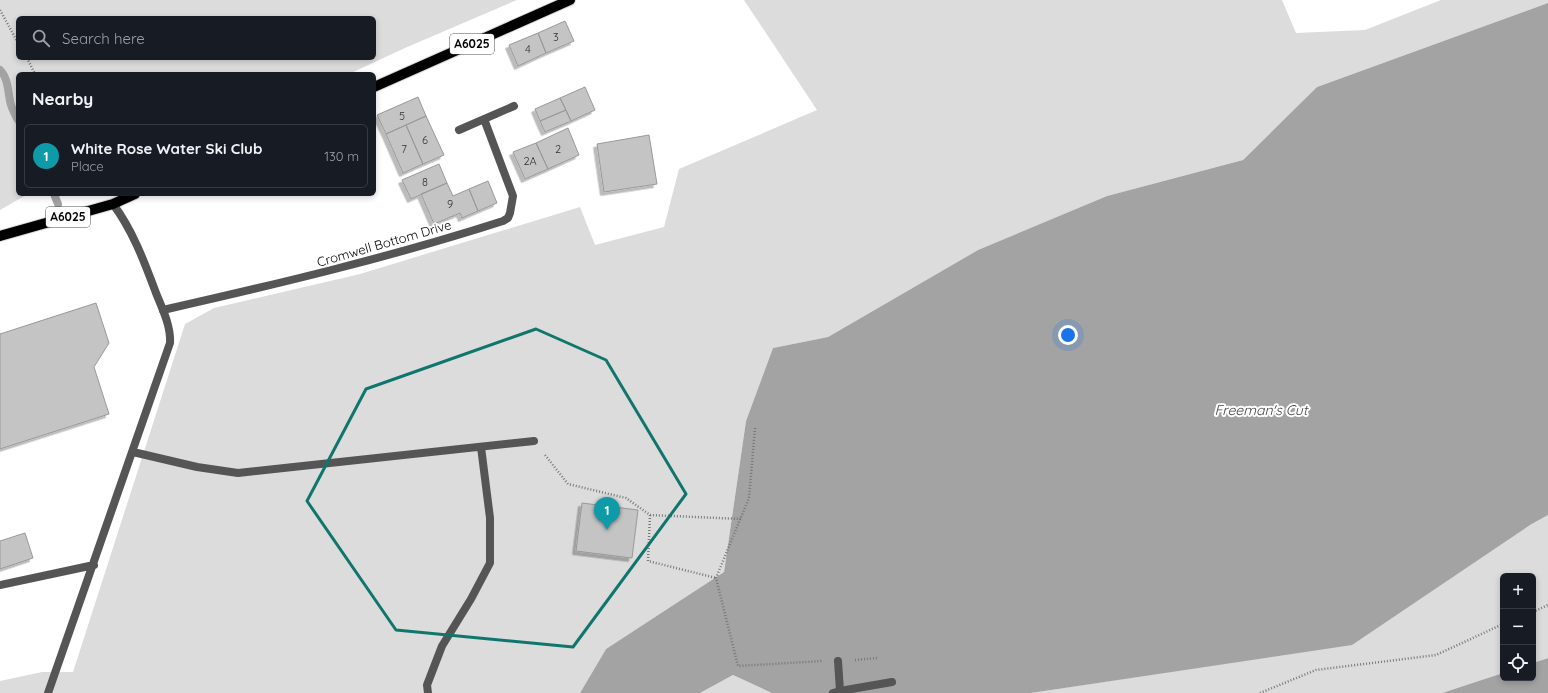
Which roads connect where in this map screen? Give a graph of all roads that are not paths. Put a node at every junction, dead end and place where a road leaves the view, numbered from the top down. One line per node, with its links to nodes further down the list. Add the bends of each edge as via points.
1 (570, 0): 2 (main road, A6025)
2 (376, 86)
3 (514, 106): 4 (street)
4 (484, 119): 5 (street); 9 (street, Cromwell Bottom Drive, via 513,196 508,218 503,221 299,280)
5 (459, 130)
6 (131, 196): 7 (main road, A6025)
7 (113, 204): 8 (main road, A6025); 9 (street, via 140,250)
8 (0, 236)
9 (163, 310): 12 (street, via 170,343)
10 (534, 441): 11 (street)
11 (481, 447): 12 (street, via 238,473 197,467); 19 (street, via 490,518 490,564 442,646 428,685)
12 (133, 452): 13 (street)
13 (94, 565): 14 (street); 18 (street)
14 (0, 585)
15 (838, 661): 17 (street)
16 (892, 682): 17 (street)
17 (836, 692)
18 (48, 693)
19 (428, 693)

